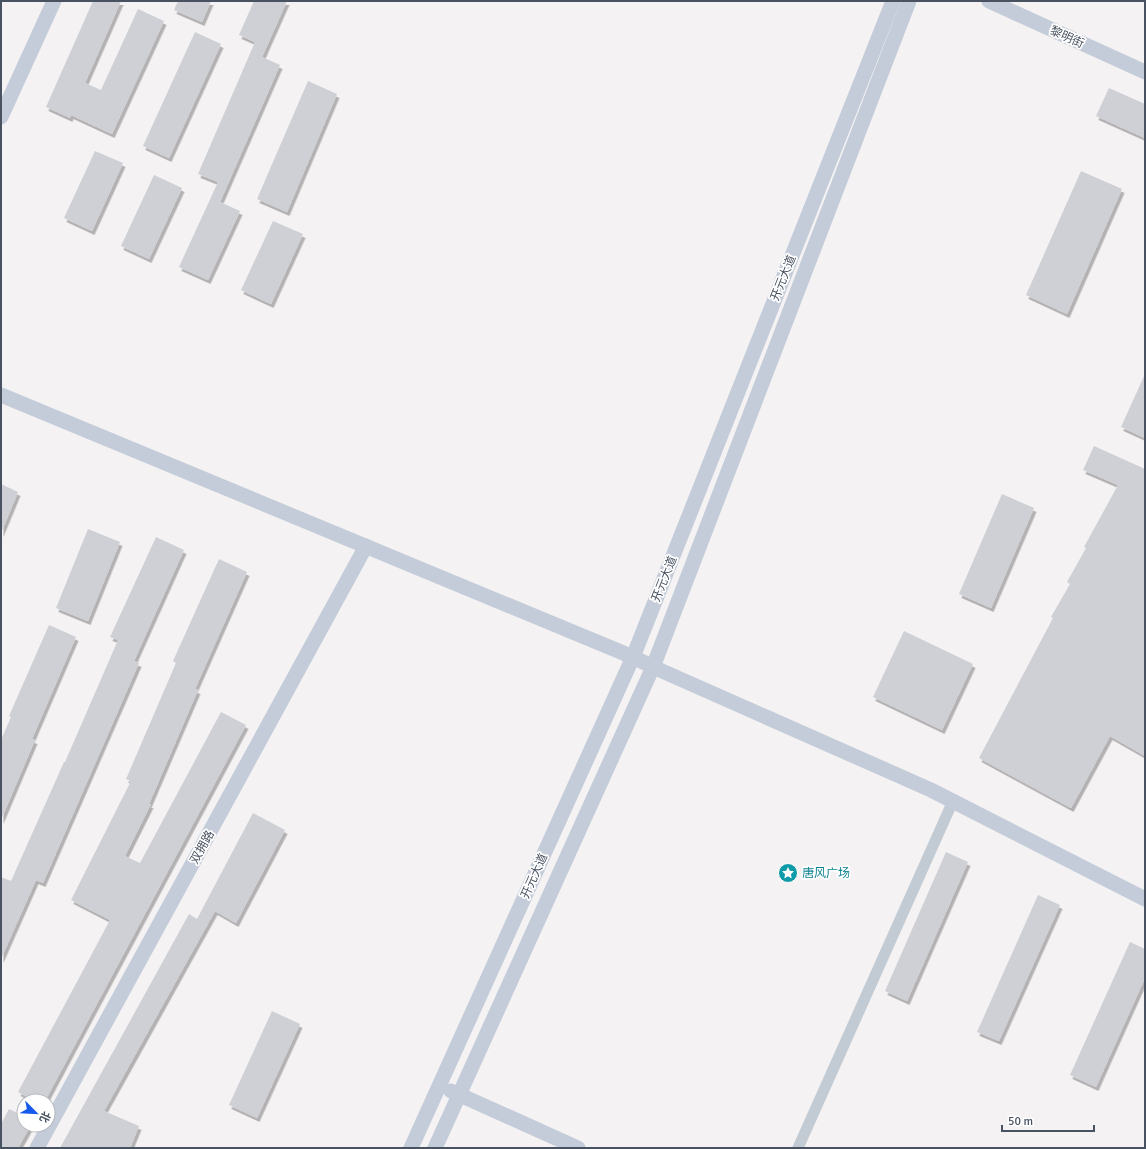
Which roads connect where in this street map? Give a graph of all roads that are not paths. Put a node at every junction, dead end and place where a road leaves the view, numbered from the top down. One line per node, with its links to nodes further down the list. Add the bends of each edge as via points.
1 (54, 1): 6 (main road)
2 (893, 1): 9 (main road, 开元大道)
3 (909, 1): 10 (main road, 开元大道)
4 (989, 1): 5 (main road, 黎明街)
5 (1145, 72)
6 (1, 117)
7 (1, 395): 8 (main road)
8 (366, 546): 9 (main road); 15 (main road, 双拥路)
9 (633, 656): 10 (main road); 13 (main road, 开元大道)
10 (653, 667): 11 (main road); 14 (main road, 开元大道)
11 (953, 801): 12 (main road); 19 (street)
12 (1145, 899)
13 (439, 1086): 14 (main road); 16 (main road, 开元大道)
14 (459, 1095): 17 (main road, 开元大道); 18 (main road)
15 (37, 1148)
16 (412, 1148)
17 (435, 1148)
18 (578, 1148)
19 (798, 1148)

